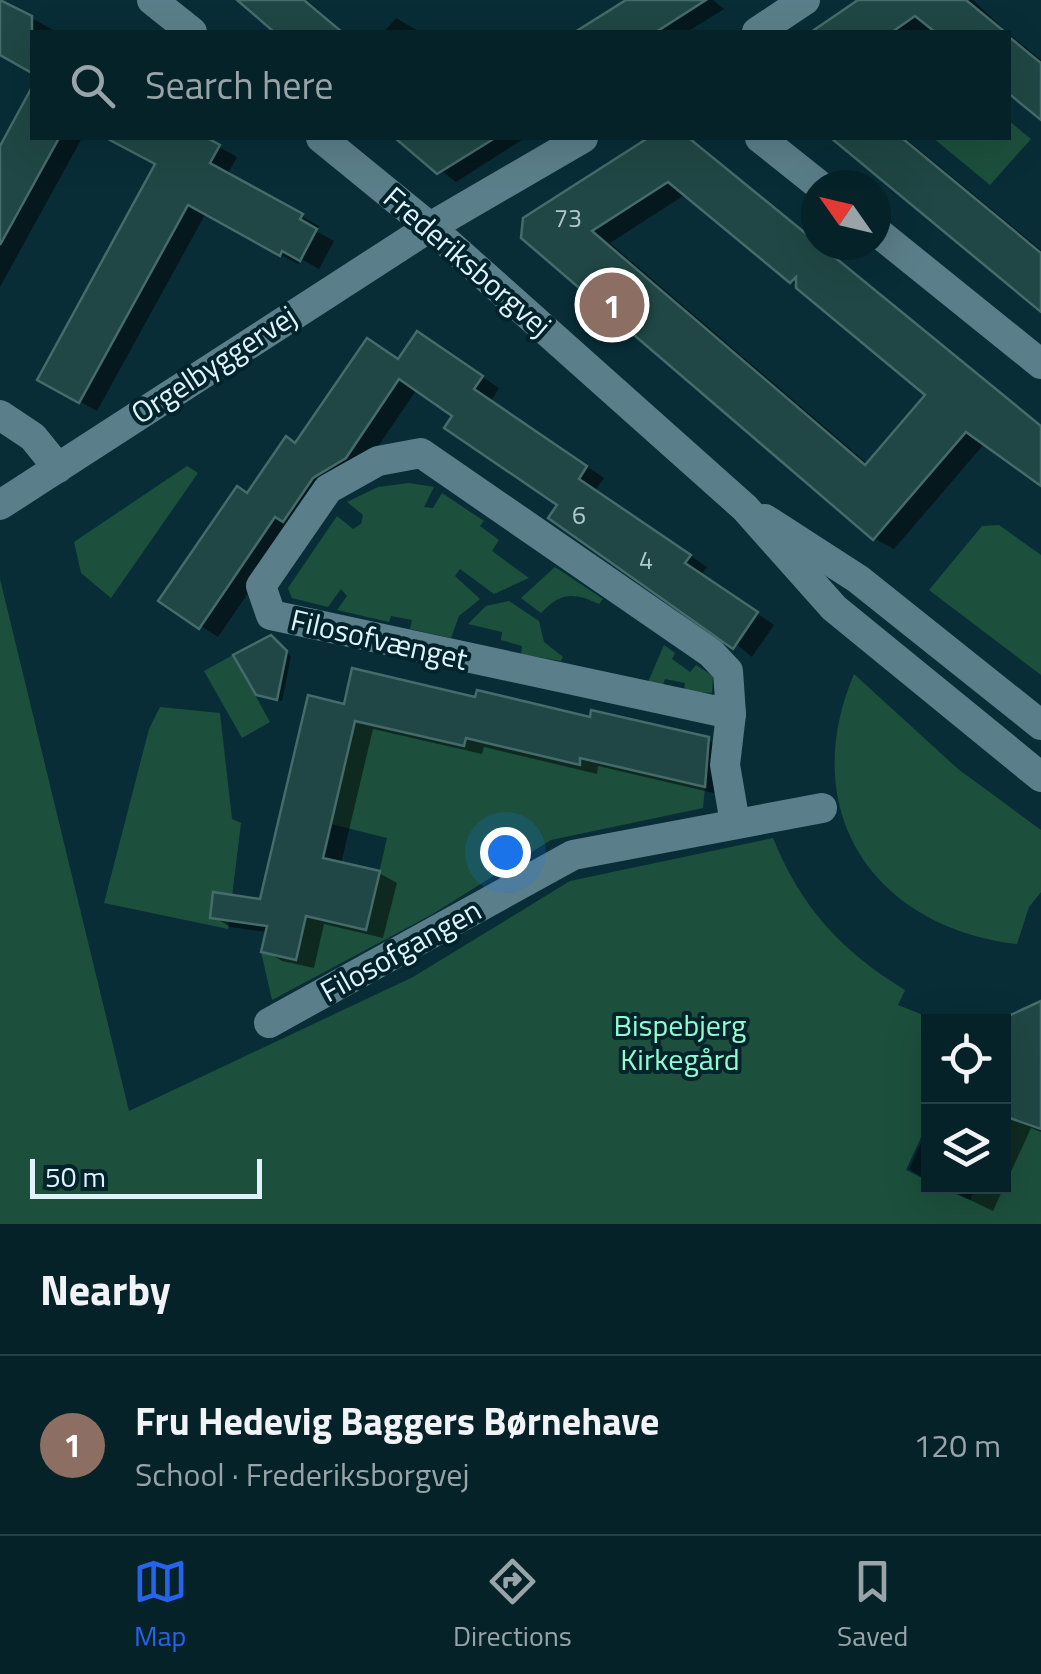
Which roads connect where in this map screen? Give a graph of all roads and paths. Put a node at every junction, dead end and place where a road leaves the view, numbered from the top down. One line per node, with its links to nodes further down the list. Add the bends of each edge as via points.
1 (152, 0): 3 (street)
2 (790, 4): 4 (street)
3 (190, 30)
4 (759, 30)
5 (323, 140): 9 (street, Frederiksborgvej)
6 (580, 140): 9 (street, Orgelbyggervej)
7 (763, 140): 8 (street)
8 (801, 171)
9 (430, 226): 13 (street, Orgelbyggervej); 15 (street, Frederiksborgvej)
10 (891, 243): 11 (street)
11 (1041, 364)
12 (0, 414): 13 (street, via 33,436)
13 (58, 468): 14 (street, Orgelbyggervej)
14 (0, 505)
15 (746, 508): 17 (street, Frederiksborgvej, via 858,579); 18 (street, Frederiksborgvej, via 834,608)
16 (731, 714): 16 (street, Filosofvænget, via 728,671 711,652 422,453 378,461 328,490 261,586 271,615 309,626); 20 (street, Filosofvænget, via 725,765)
17 (1041, 726)
18 (1041, 777)
19 (822, 808): 20 (street, Filosofgangen)
20 (735, 823): 21 (street, Filosofgangen, via 573,856)
21 (268, 1023)

